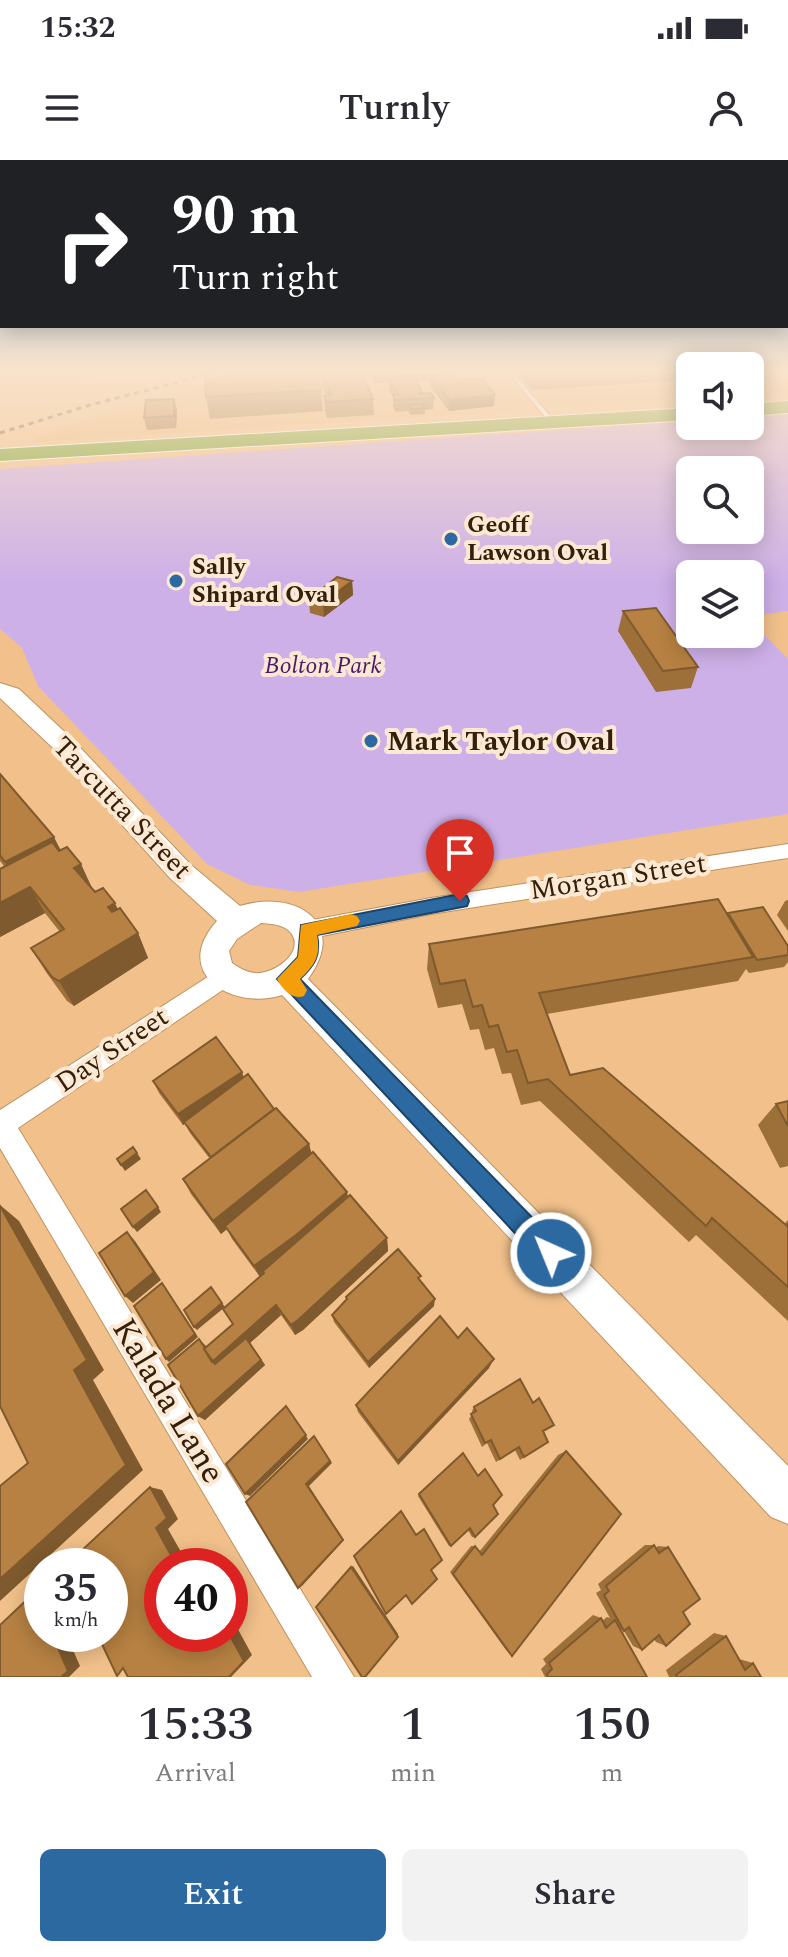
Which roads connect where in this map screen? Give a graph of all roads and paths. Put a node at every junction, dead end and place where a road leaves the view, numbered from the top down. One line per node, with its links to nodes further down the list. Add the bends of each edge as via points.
1 (243, 440): 3 (highway)
2 (275, 440): 4 (highway)
3 (0, 455)
4 (0, 463)
5 (0, 668): 6 (street, Tarcutta Street)
6 (4, 694): 8 (street, Tarcutta Street, via 62,743 180,871)
7 (788, 851): 9 (street, Morgan Street)
8 (235, 920): 9 (street, via 276,911 289,914); 10 (street, via 214,953)
9 (307, 930): 11 (street, via 306,962)
10 (225, 976): 11 (street, via 261,987); 12 (street, Day Street)
11 (287, 979): 13 (street)
12 (0, 1125): 14 (street, Kalada Lane)
13 (788, 1500)
14 (334, 1677)

